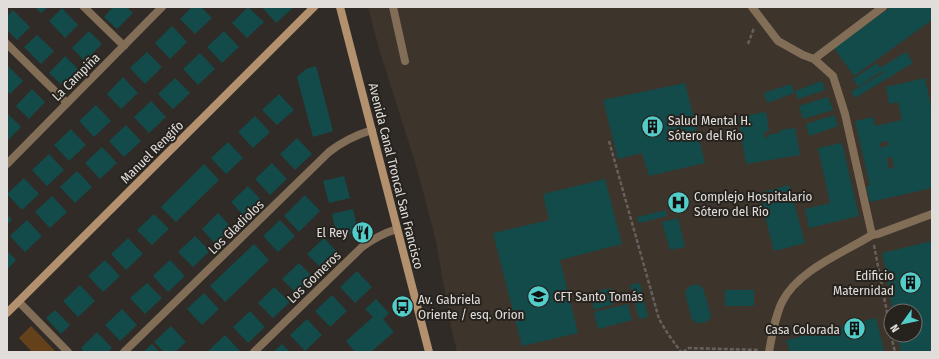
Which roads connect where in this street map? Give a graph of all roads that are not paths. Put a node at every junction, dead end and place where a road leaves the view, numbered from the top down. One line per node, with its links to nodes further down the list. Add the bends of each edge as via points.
1 (84, 7): 9 (street)
2 (162, 7): 9 (street, La Campiña)
3 (314, 7): 18 (street, Manuel Rengifo)
4 (340, 7): 13 (street, Avenida Canal Troncal San Francisco)
5 (393, 7): 11 (street)
6 (752, 7): 10 (street, via 778,41)
7 (883, 7): 10 (street)
8 (7, 44): 12 (street)
9 (124, 46): 12 (street, La Campiña)
10 (814, 59): 17 (street, via 833,76 845,114)
11 (405, 61)
12 (67, 103): 14 (street, La Campiña)
13 (372, 130): 16 (street, Avenida Canal Troncal San Francisco); 22 (street, Los Gladiolos, via 348,139 330,152)
14 (8, 160)
15 (932, 214): 17 (street)
16 (397, 228): 23 (street, Los Gomeros, via 362,247); 24 (street, Avenida Canal Troncal San Francisco)
17 (872, 235): 20 (street, via 822,263 794,285 785,296 779,310)
18 (19, 302): 19 (street, Manuel Rengifo); 21 (street)
19 (7, 313)
20 (769, 351)
21 (68, 352)
22 (124, 352)
23 (254, 352)
24 (429, 352)

